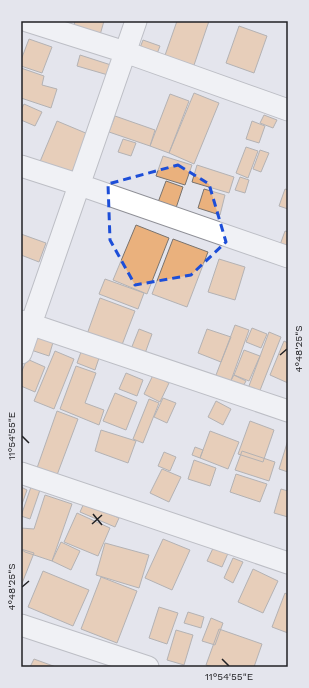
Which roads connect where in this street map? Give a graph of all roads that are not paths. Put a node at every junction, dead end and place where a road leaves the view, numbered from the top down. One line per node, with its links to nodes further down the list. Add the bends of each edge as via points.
1 (27, 21): 3 (street)
2 (136, 21): 3 (street)
3 (125, 52): 4 (street); 6 (street)
4 (288, 110)
5 (21, 166): 6 (street)
6 (80, 185): 7 (street); 8 (street)
7 (288, 258)
8 (26, 323): 9 (street); 10 (street)
9 (21, 353)
10 (288, 411)
11 (21, 473): 12 (street)
12 (288, 563)
13 (21, 625): 14 (street)
14 (148, 667)

